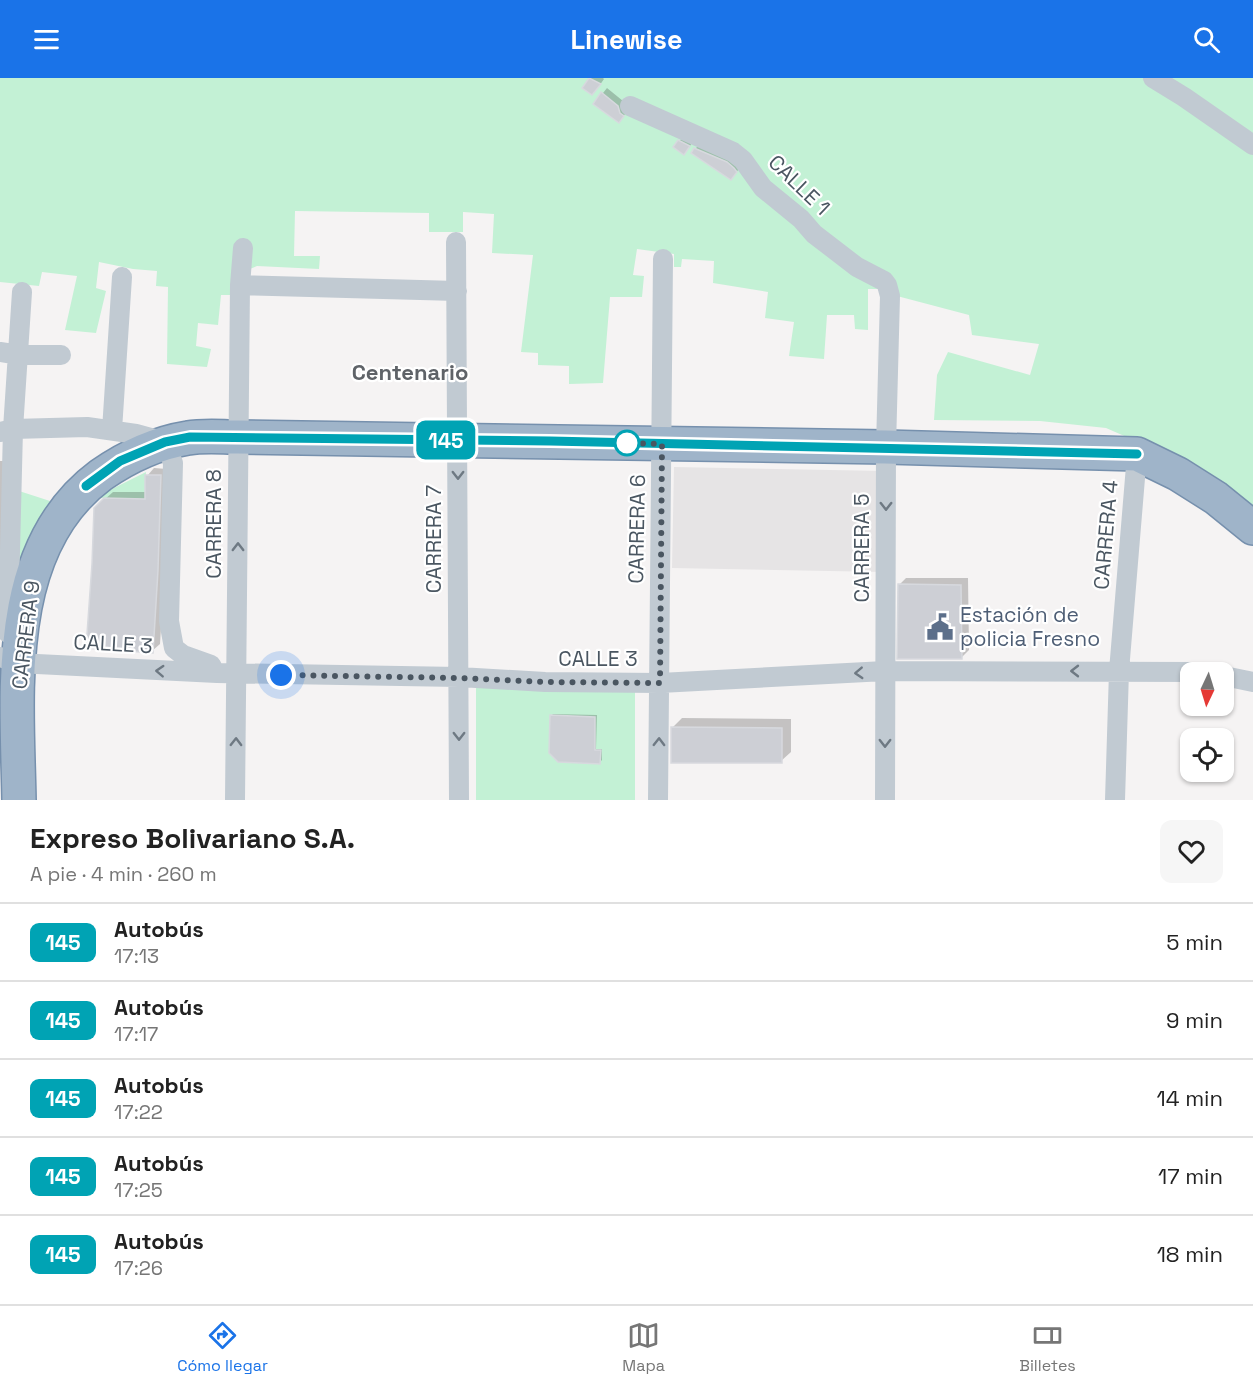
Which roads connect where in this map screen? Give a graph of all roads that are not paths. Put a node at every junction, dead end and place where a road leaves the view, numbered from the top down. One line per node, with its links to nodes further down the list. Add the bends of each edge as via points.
1 (1153, 78): 3 (street)
2 (630, 106): 11 (street, CALLE 1, via 733,152 763,188 814,234 857,267 884,281)
3 (1253, 145)
4 (456, 242): 9 (street, CARRERA 7)
5 (243, 248): 8 (street, CARRERA 8)
6 (663, 259): 19 (street, CARRERA 6)
7 (122, 277): 14 (street)
8 (240, 285): 9 (street); 16 (street, CARRERA 8)
9 (457, 291): 17 (street, CARRERA 7)
10 (22, 292): 12 (street)
11 (890, 296): 20 (street, CARRERA 5)
12 (9, 354): 13 (street); 15 (street)
13 (61, 355)
14 (112, 430): 15 (street, via 87,427); 18 (street)
15 (6, 431): 23 (street)
16 (238, 437): 17 (highway, CARRERA 9); 18 (highway, CARRERA 9, via 190,437); 28 (street, CARRERA 8, one-way to 16)
17 (458, 440): 19 (highway, CARRERA 9); 29 (street, CARRERA 7, one-way to 29)
18 (165, 442): 23 (highway, CARRERA 9, via 120,461 86,486 52,528 35,563 25,611); 27 (street, via 173,463 169,621 174,648 211,665)
19 (662, 444): 20 (highway, CARRERA 9); 32 (street, CARRERA 6)
20 (886, 447): 21 (highway, CARRERA 9); 24 (street, CARRERA 5, one-way to 24)
21 (1137, 454): 22 (highway, via 1216,498); 25 (street, CARRERA 4)
22 (1253, 528)
23 (8, 660): 27 (street, CALLE 3, one-way to 23); 33 (highway, CARRERA 9)
24 (885, 671): 25 (street, CALLE 3, one-way to 24); 32 (street, CALLE 3, one-way to 32); 37 (street, CARRERA 5, one-way to 37)
25 (1119, 671): 26 (street, CALLE 3); 38 (street, CARRERA 4)
26 (1180, 672)
27 (217, 674): 28 (street, CALLE 3)
28 (237, 674): 29 (street, CALLE 3); 34 (street, CARRERA 8, one-way to 28)
29 (459, 678): 32 (street, CALLE 3); 35 (street, CARRERA 7, one-way to 35)
30 (1234, 678): 31 (street)
31 (1253, 682)
32 (660, 683): 36 (street, CARRERA 6, one-way to 32)
33 (19, 800)
34 (235, 800)
35 (459, 800)
36 (658, 800)
37 (885, 800)
38 (1115, 800)

